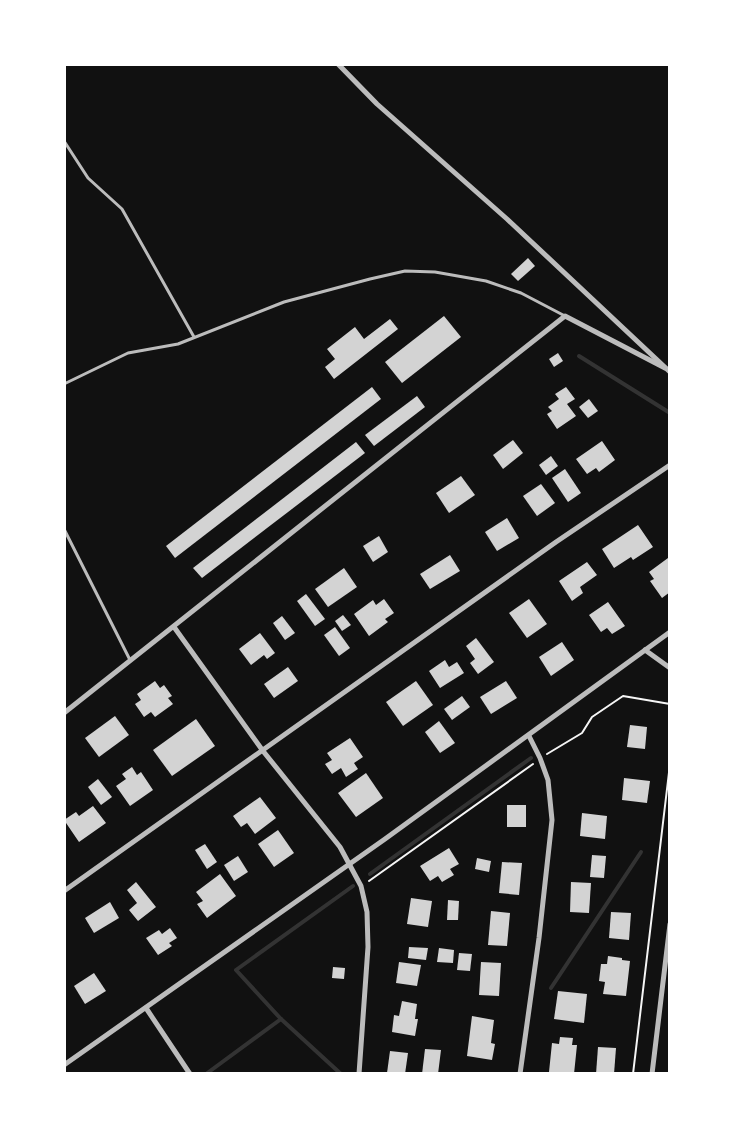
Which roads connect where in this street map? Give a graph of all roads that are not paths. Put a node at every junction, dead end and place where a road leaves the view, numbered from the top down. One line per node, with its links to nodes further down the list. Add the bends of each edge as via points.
1 (338, 64): 5 (street)
2 (64, 141): 4 (lane, via 88,178 122,209)
3 (565, 316): 4 (lane, via 521,293 486,281 405,271 284,302); 5 (street); 9 (street)
4 (194, 337): 6 (lane, via 178,344 128,353)
5 (667, 370)
6 (64, 384)
7 (669, 465): 16 (street)
8 (64, 529): 12 (lane)
9 (174, 627): 12 (street); 16 (street)
10 (669, 632): 11 (street)
11 (645, 650): 13 (street); 15 (street)
12 (130, 662): 14 (street)
13 (669, 668)
14 (64, 713)
15 (529, 736): 17 (street); 25 (street, via 548,780 552,820)
16 (263, 750): 17 (street, via 340,847); 18 (street)
17 (349, 864): 21 (street); 24 (street, via 362,886 367,912)
18 (64, 891)
19 (669, 924): 20 (street)
20 (667, 971): 26 (street)
21 (146, 1008): 22 (street); 23 (street)
22 (64, 1065)
23 (190, 1074)
24 (359, 1074)
25 (520, 1074)
26 (652, 1074)

